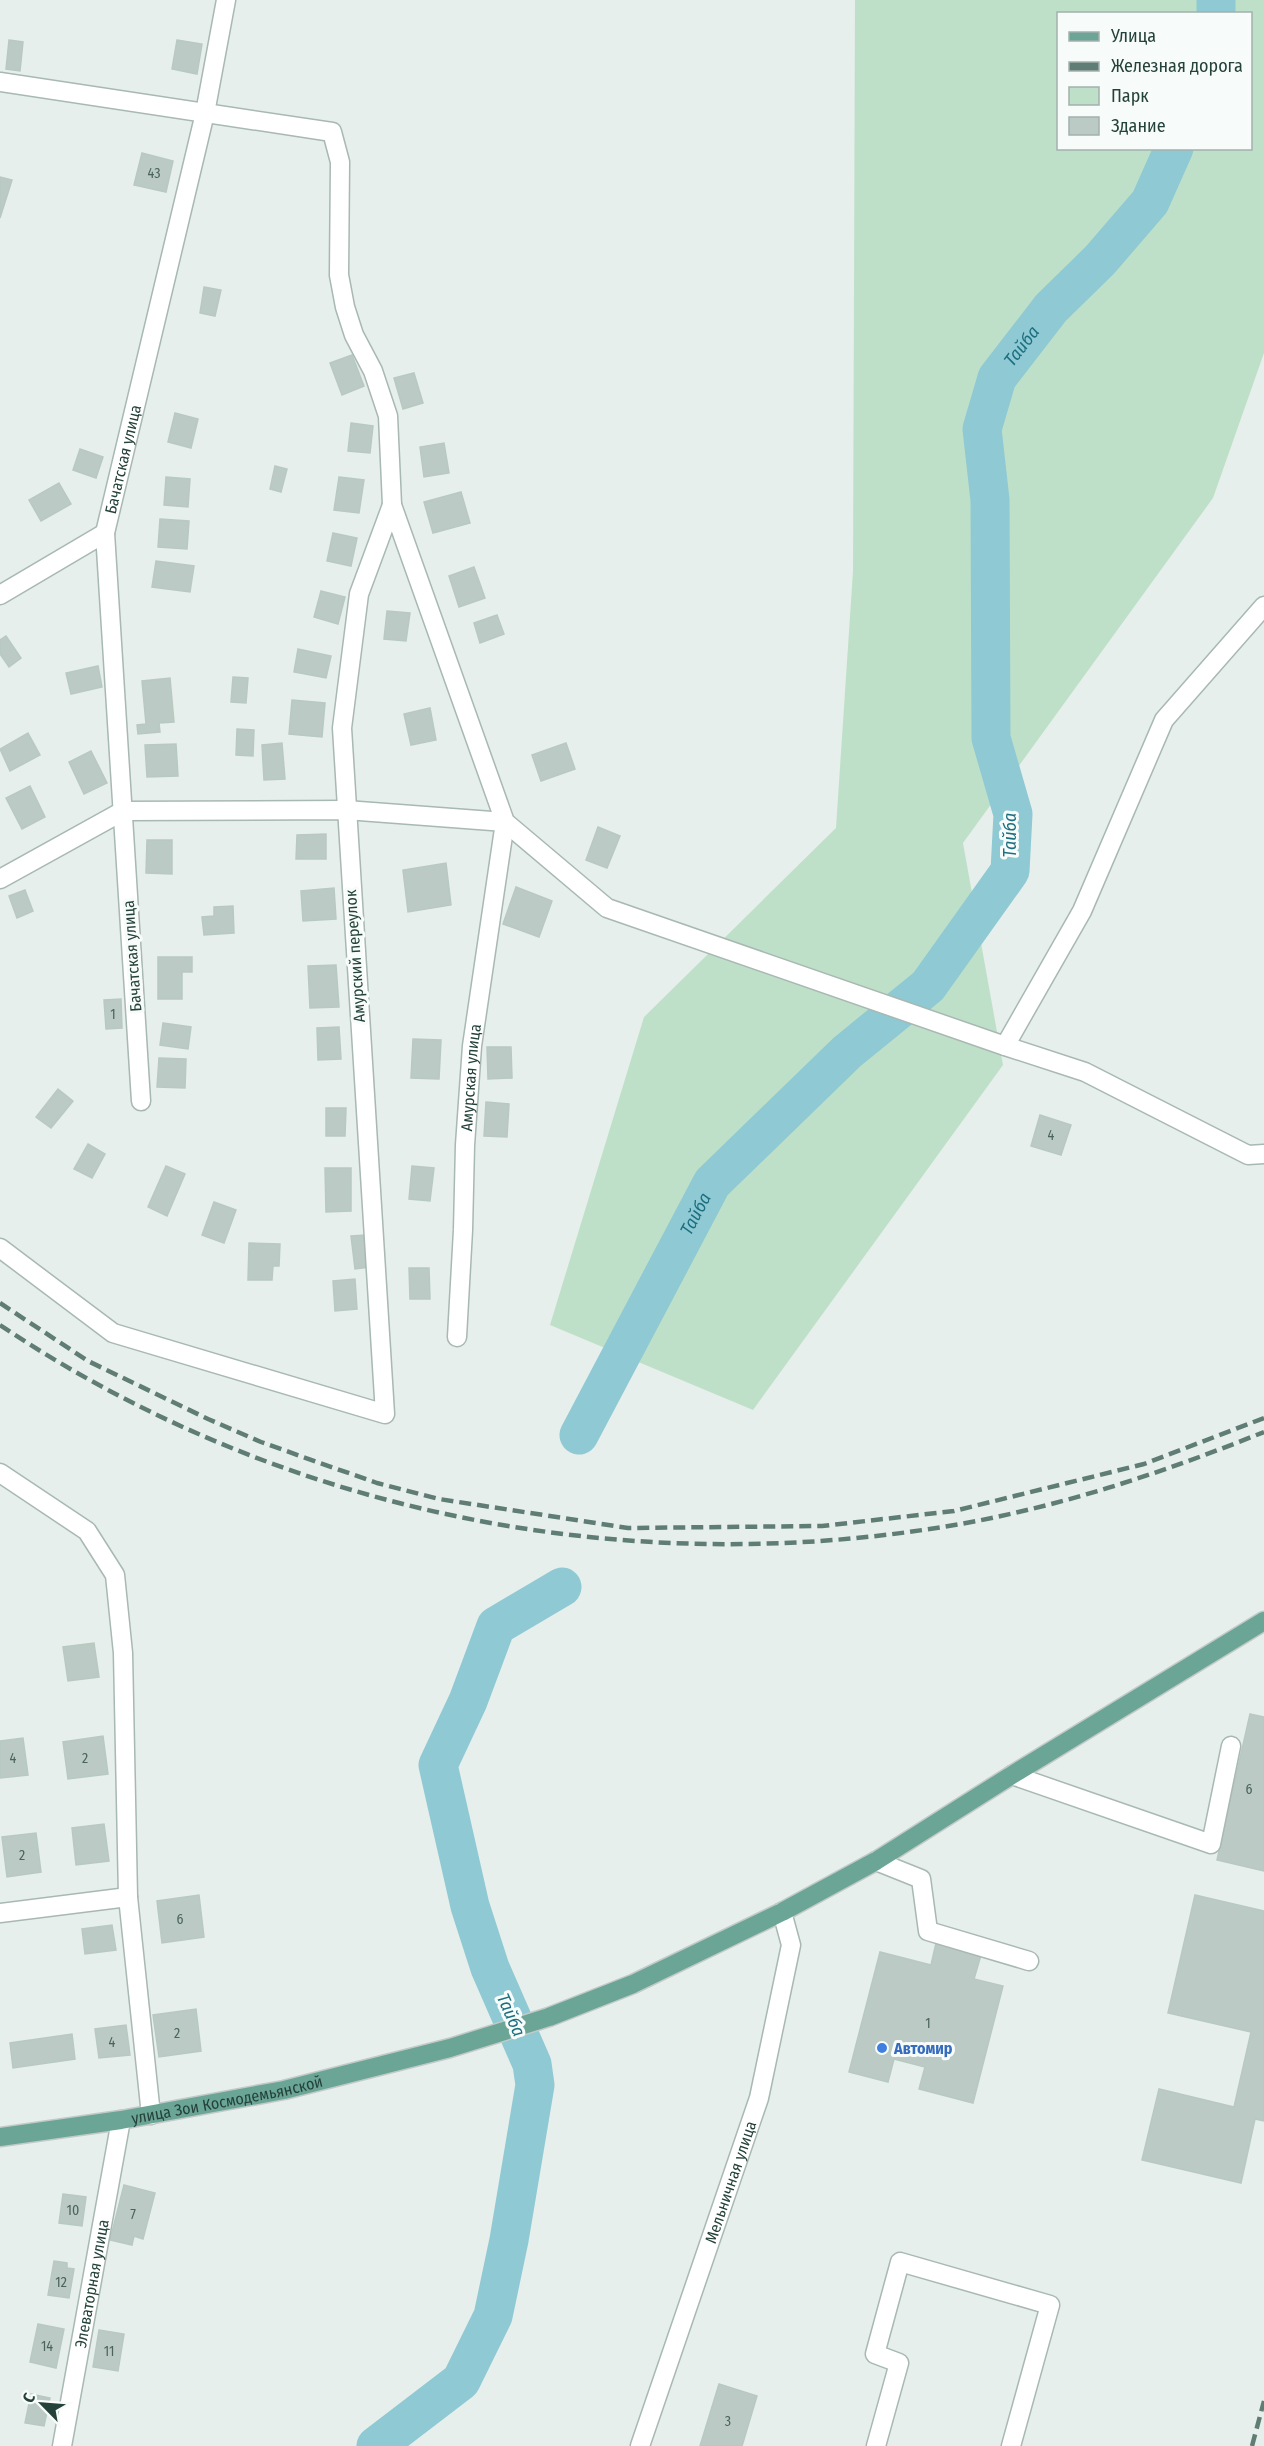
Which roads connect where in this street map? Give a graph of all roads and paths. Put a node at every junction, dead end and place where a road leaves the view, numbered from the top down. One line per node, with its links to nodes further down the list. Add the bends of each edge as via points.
1 (226, 0): 3 (street, Бачатская улица)
2 (0, 82): 3 (street)
3 (205, 113): 4 (street, via 332,132 340,162 339,275 354,335 373,370 388,416); 5 (street, Бачатская улица)
4 (392, 505): 8 (street, Амурский переулок, via 359,594 342,728); 10 (street)
5 (105, 533): 6 (street); 9 (street, Бачатская улица)
6 (0, 595)
7 (1264, 606): 12 (street, via 1164,720 1082,912)
8 (346, 810): 9 (street); 10 (street); 15 (street, Амурский переулок, via 386,1414 113,1333)
9 (123, 811): 11 (street); 13 (street, Бачатская улица)
10 (505, 822): 12 (street, via 608,908); 16 (street, Амурская улица, via 472,1046)
11 (0, 879)
12 (1005, 1046): 14 (street, via 1085,1072 1248,1155)
13 (141, 1101)
14 (1264, 1154)
15 (0, 1248)
16 (457, 1337)
17 (0, 1473): 22 (street, via 87,1531 116,1575 123,1653)
18 (1264, 1621): 20 (main road, улица Зои Космодемьянской)
19 (1231, 1746): 20 (street, via 1211,1844)
20 (1012, 1775): 21 (main road, улица Зои Космодемьянской)
21 (876, 1861): 23 (main road, улица Зои Космодемьянской); 25 (street, via 921,1879 928,1931)
22 (128, 1897): 24 (street); 26 (street)
23 (782, 1912): 26 (main road, улица Зои Космодемьянской, via 633,1984 549,2018 284,2090); 30 (street, Мельничная улица, via 791,1945 759,2098)
24 (0, 1913)
25 (1029, 1961)
26 (151, 2115): 27 (main road, улица Зои Космодемьянской)
27 (121, 2120): 28 (main road, улица Зои Космодемьянской); 29 (street, Элеваторная улица)
28 (0, 2137)
29 (62, 2446)
30 (640, 2446)
31 (876, 2446): 32 (street, via 898,2362 874,2354 900,2262 1050,2304)
32 (1011, 2446)

